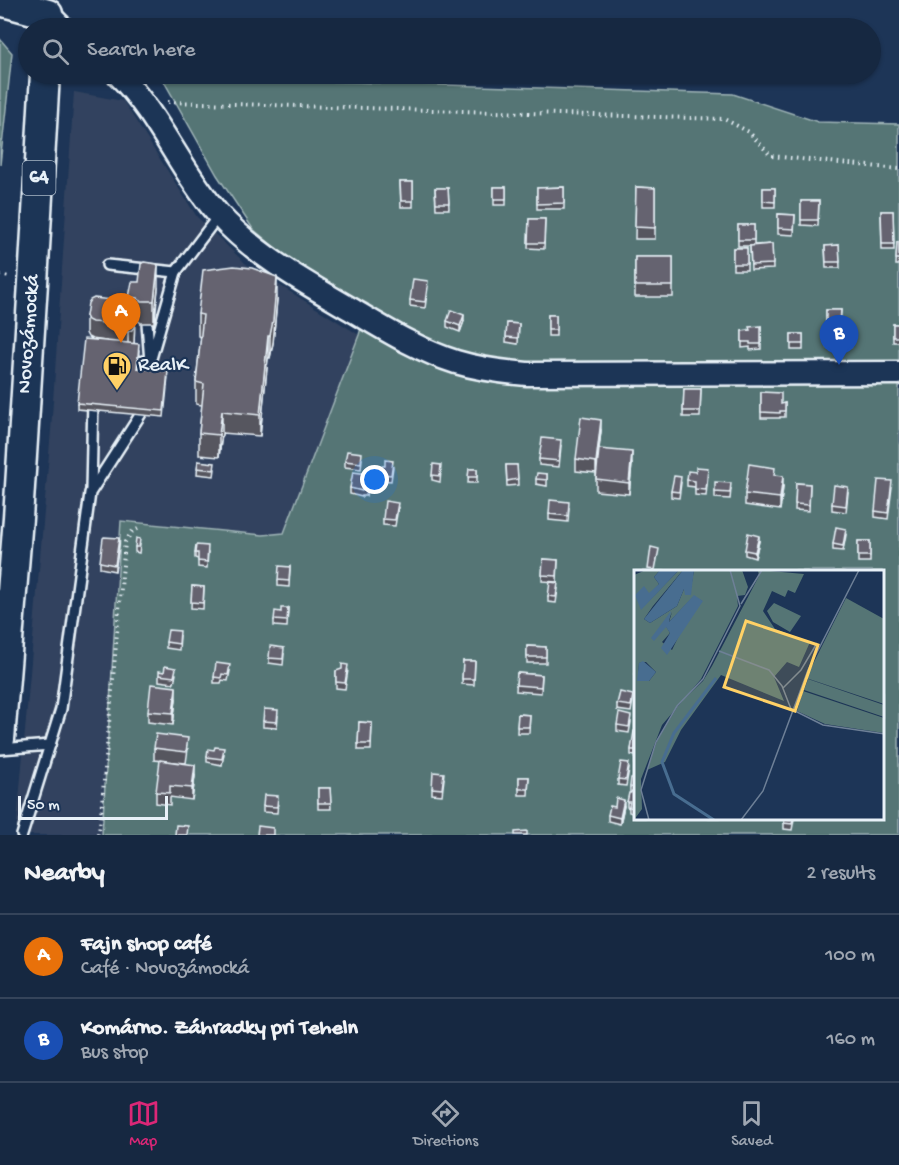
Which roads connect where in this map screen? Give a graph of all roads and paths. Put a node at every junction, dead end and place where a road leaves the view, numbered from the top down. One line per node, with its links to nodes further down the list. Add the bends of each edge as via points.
1 (0, 1): 2 (main road)
2 (52, 18)
3 (44, 84): 17 (main road, Novozámocká / 64)
4 (127, 84): 5 (street)
5 (145, 104): 6 (path, via 724,119 749,132 771,156); 7 (street)
6 (899, 169)
7 (219, 215): 9 (lane); 13 (street, via 267,258 299,279 431,352 475,367 527,374)
8 (107, 265): 9 (lane, via 152,273)
9 (176, 272): 12 (lane)
10 (147, 323): 12 (lane)
11 (116, 361): 12 (lane)
12 (150, 362): 15 (lane, via 144,409)
13 (899, 373)
14 (93, 393): 15 (lane)
15 (90, 493): 18 (lane, via 61,709)
16 (138, 529): 21 (path, via 125,542)
17 (0, 739)
18 (50, 745): 19 (lane); 20 (lane)
19 (0, 749)
20 (22, 835)
21 (98, 835)

